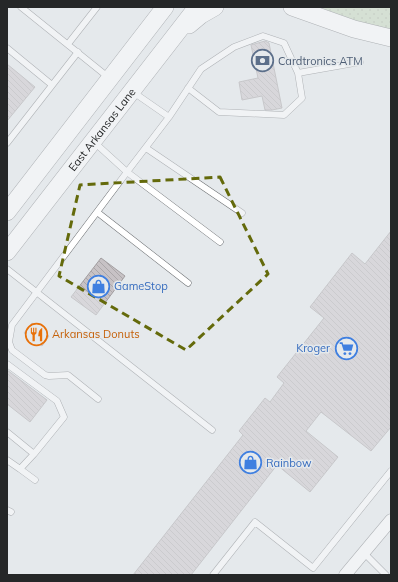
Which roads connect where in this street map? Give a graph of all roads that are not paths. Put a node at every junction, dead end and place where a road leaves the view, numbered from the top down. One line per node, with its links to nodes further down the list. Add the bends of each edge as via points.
1 (20, 7): 11 (lane)
2 (97, 7): 11 (lane)
3 (156, 7): 8 (main road)
4 (165, 7): 8 (main road)
5 (197, 7): 9 (main road, East Arkansas Lane)
6 (215, 7): 9 (main road)
7 (292, 7): 10 (main road, via 354,29)
8 (145, 33): 16 (main road)
9 (173, 38): 19 (main road, East Arkansas Lane)
10 (391, 38)
11 (68, 44): 13 (lane)
12 (7, 48): 17 (lane)
13 (78, 52): 16 (lane); 17 (lane)
14 (360, 62): 15 (lane)
15 (298, 73): 18 (lane, via 284,44 264,36 234,47 201,69); 18 (lane, via 302,98 284,115 219,112)
16 (110, 78): 25 (main road)
17 (52, 85): 22 (lane)
18 (188, 88): 20 (lane)
19 (132, 91): 20 (lane); 21 (main road, East Arkansas Lane)
20 (169, 118): 23 (lane)
21 (93, 141): 24 (lane); 29 (main road, East Arkansas Lane)
22 (7, 143)
23 (146, 148): 24 (lane); 27 (lane)
24 (127, 172): 26 (lane); 28 (lane)
25 (7, 212)
26 (97, 212): 31 (lane); 32 (lane)
27 (242, 213)
28 (220, 242)
29 (7, 252)
30 (7, 270): 32 (lane)
31 (188, 283)
32 (36, 292): 34 (lane, via 12,325 9,342 12,350 44,375 68,375); 35 (lane)
33 (7, 364): 37 (lane, via 57,401 64,417)
34 (98, 399)
35 (212, 430)
36 (7, 432): 37 (lane)
37 (34, 454): 39 (lane)
38 (7, 460): 39 (lane)
39 (20, 469): 41 (lane)
40 (391, 471): 44 (lane, via 314,568 255,522)
41 (35, 480)
42 (391, 520): 43 (street)
43 (364, 553): 45 (street); 46 (lane)
44 (213, 575)
45 (345, 575)
46 (386, 575)

